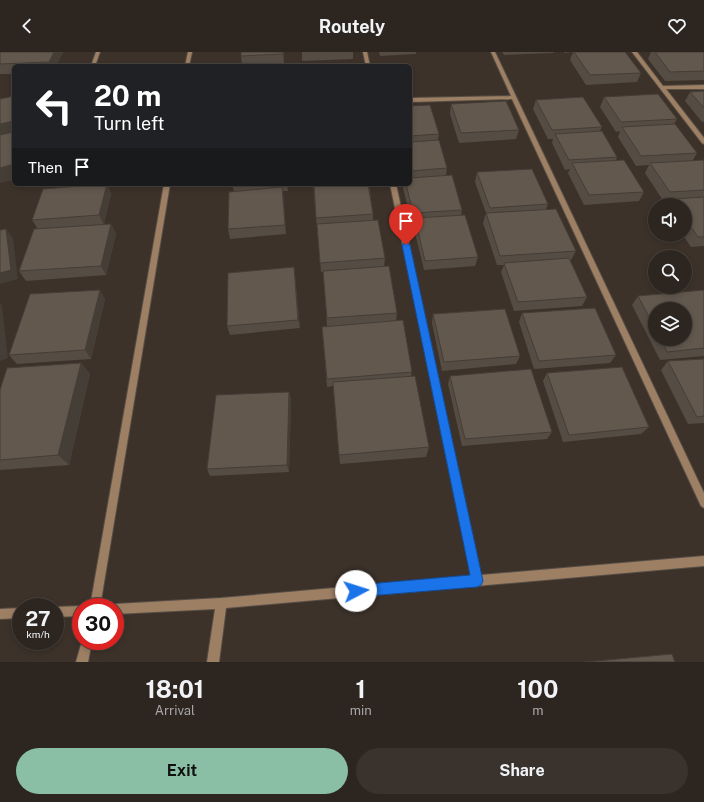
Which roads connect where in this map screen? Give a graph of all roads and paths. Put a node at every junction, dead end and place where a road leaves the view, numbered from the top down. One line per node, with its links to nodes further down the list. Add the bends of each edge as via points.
1 (98, 52): 6 (street)
2 (190, 52): 7 (street)
3 (365, 52): 8 (street)
4 (493, 52): 11 (street)
5 (634, 52): 10 (street)
6 (94, 64)
7 (187, 64)
8 (368, 64)
9 (704, 87): 10 (street)
10 (661, 88): 13 (street)
11 (514, 97): 12 (street); 16 (street)
12 (412, 100)
13 (704, 142)
14 (167, 186): 19 (street)
15 (393, 186): 18 (street)
16 (704, 502)
17 (704, 560): 18 (street)
18 (477, 581): 20 (street)
19 (97, 598)
20 (221, 603): 21 (street); 26 (street)
21 (124, 609)
22 (12, 613): 23 (street)
23 (0, 614)
24 (85, 650): 25 (street)
25 (82, 662)
26 (213, 662)

